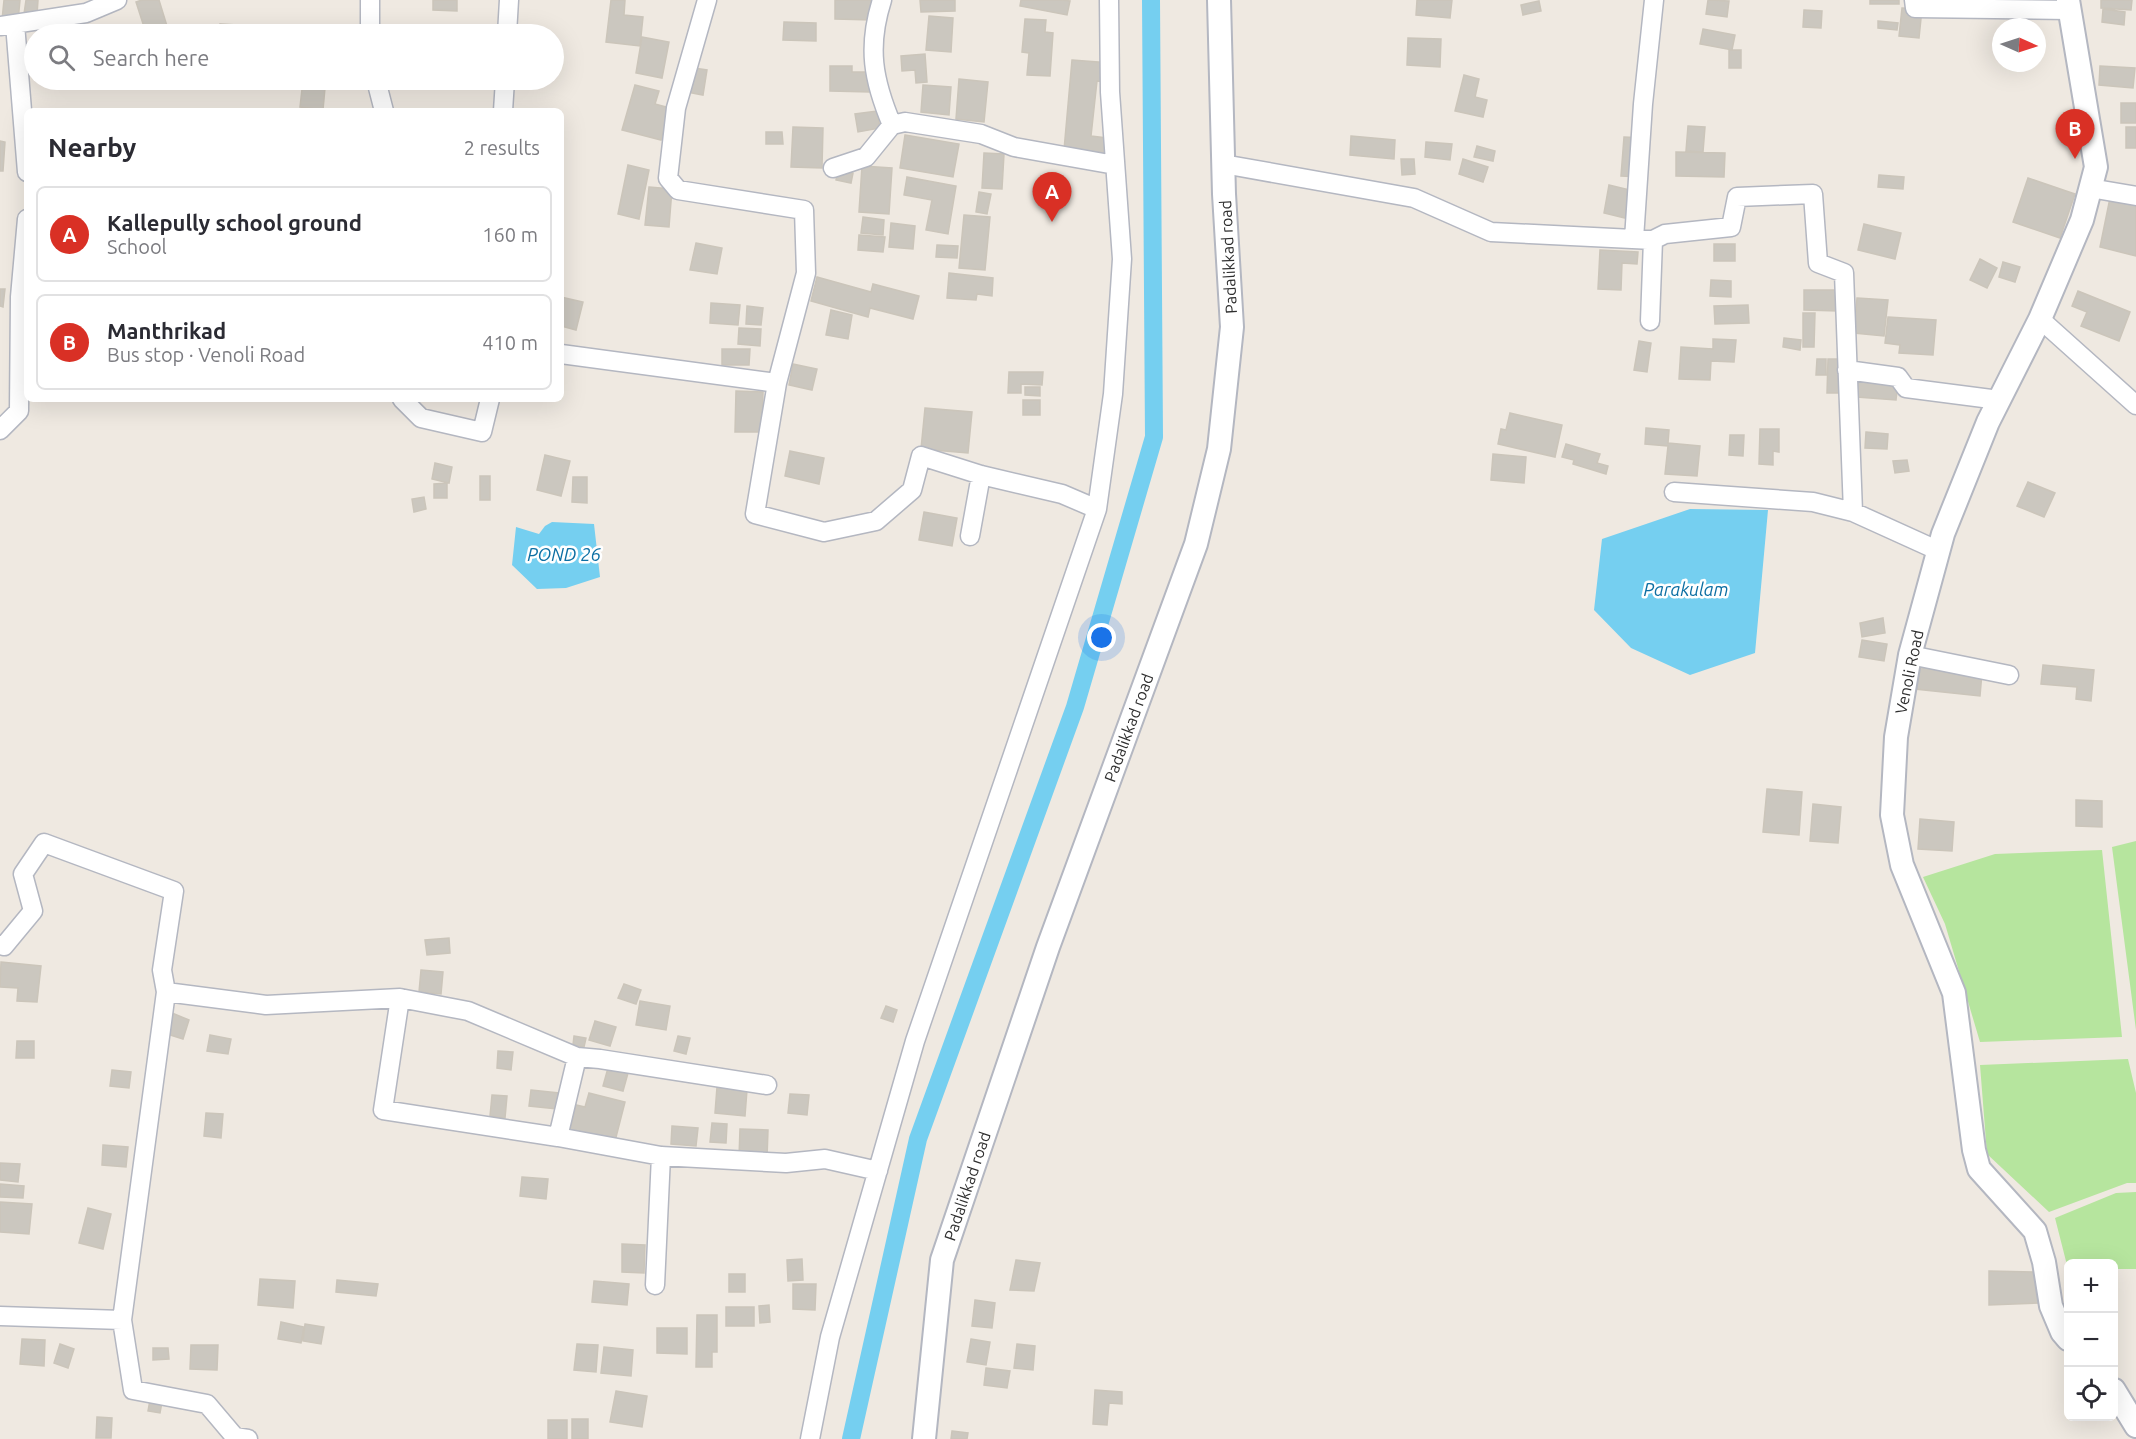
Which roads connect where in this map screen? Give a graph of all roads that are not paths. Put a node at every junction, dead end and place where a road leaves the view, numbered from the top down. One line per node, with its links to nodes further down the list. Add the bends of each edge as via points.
1 (117, 0): 13 (street, via 86,13)
2 (370, 0): 11 (street)
3 (509, 0): 12 (street)
4 (707, 0): 32 (street, via 676,108 668,178 678,190 804,210 806,273)
5 (882, 0): 18 (street, via 874,26 872,54)
6 (1109, 0): 21 (street)
7 (1219, 0): 20 (street, Padalikkad road)
8 (1654, 0): 25 (street)
9 (1914, 0): 10 (street, via 1915,8)
10 (2069, 5): 23 (street, Venoli Road, via 2096,167)
11 (370, 24)
12 (508, 24)
13 (7, 25): 19 (street)
14 (378, 90): 16 (street)
15 (504, 90): 17 (street)
16 (383, 108)
17 (503, 108)
18 (892, 125): 21 (street, via 905,122 981,134 1014,147); 22 (street, via 866,157)
19 (24, 150)
20 (1223, 164): 25 (street, via 1414,198 1491,232); 62 (street, Padalikkad road, via 1232,327 1219,449 1196,544 1048,947 942,1260)
21 (1115, 165): 40 (street, via 1122,259 1113,394)
22 (833, 168)
23 (2090, 188): 24 (street); 28 (street, Venoli Road, via 2082,220)
24 (2136, 196)
25 (1634, 239): 26 (street)
26 (1653, 240): 29 (street); 31 (street, via 1665,234 1731,227 1737,196 1813,194 1818,263 1844,273)
27 (24, 297): 37 (street, via 19,411)
28 (2040, 319): 33 (street, Venoli Road); 36 (street)
29 (1650, 321)
30 (564, 354): 32 (street)
31 (1847, 370): 33 (street, via 1898,377 1906,388); 41 (street)
32 (777, 383): 38 (street, via 755,514 824,532 876,521 912,490 921,456)
33 (1999, 400): 43 (street, Venoli Road)
34 (405, 402): 35 (street, via 421,418 482,432)
35 (489, 402)
36 (2136, 405)
37 (0, 430)
38 (981, 475): 40 (street, via 1062,494); 42 (street)
39 (1674, 492): 41 (street, via 1813,502)
40 (1097, 509): 53 (street, via 915,1041)
41 (1853, 512): 43 (street)
42 (969, 536)
43 (1939, 551): 44 (street, Venoli Road)
44 (1910, 655): 45 (street); 57 (street, Venoli Road, via 1896,737 1892,815 1902,865 1954,993 1979,1169 2035,1231 2050,1306)
45 (2010, 675)
46 (0, 945): 47 (street, via 4,946 33,911 23,874 44,843 174,891 162,970)
47 (166, 992): 48 (street, via 266,1005); 56 (street)
48 (400, 998): 49 (street, via 468,1011); 51 (street, via 383,1110)
49 (577, 1057): 50 (street); 51 (street)
50 (767, 1084)
51 (558, 1137): 52 (street)
52 (661, 1156): 53 (street, via 786,1163 825,1159); 54 (street)
53 (878, 1171): 61 (street, via 830,1336)
54 (655, 1285)
55 (0, 1316): 56 (street)
56 (122, 1320): 60 (street, via 133,1390 207,1404 235,1437)
57 (2064, 1334)
58 (2118, 1397): 59 (street)
59 (2136, 1426)
60 (248, 1439)
61 (810, 1439)
62 (924, 1439)

